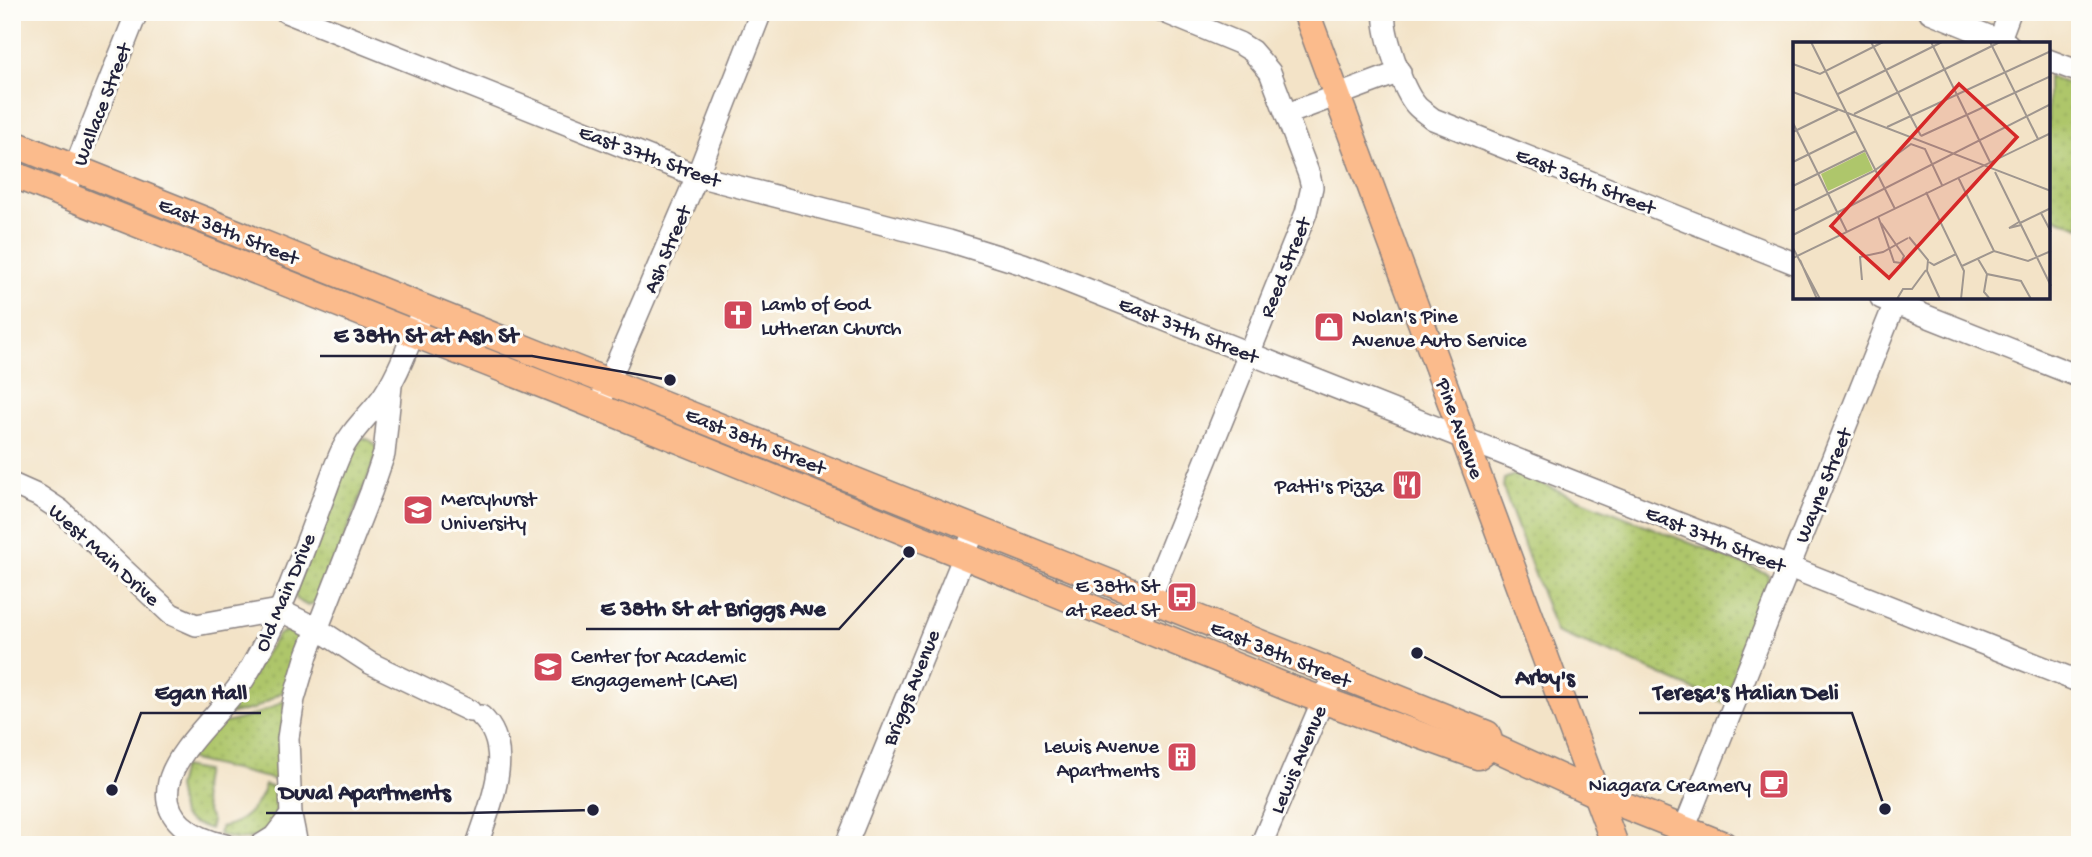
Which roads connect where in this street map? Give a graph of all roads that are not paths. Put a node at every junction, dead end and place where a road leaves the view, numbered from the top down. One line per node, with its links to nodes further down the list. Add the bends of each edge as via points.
1 (137, 12): 17 (street, Wallace Street)
2 (286, 12): 19 (street, East 37th Street)
3 (761, 12): 19 (street, Ash Street)
4 (1164, 12): 15 (street, via 1252,51 1270,72)
5 (1306, 12): 14 (main road, Pine Avenue)
6 (1385, 12): 12 (street, via 1386,34)
7 (1930, 12): 9 (street)
8 (2010, 12): 10 (street)
9 (2000, 42)
10 (2002, 42)
11 (2050, 61): 13 (street)
12 (1400, 72): 14 (street); 21 (street, East 36th Street, via 1415,104 1433,119)
13 (2080, 72)
14 (1337, 95): 15 (street); 30 (main road, Pine Avenue)
15 (1287, 114): 25 (street, Reed Street, via 1309,175 1310,200)
16 (12, 143): 17 (main road, East 38th Street)
17 (76, 168): 20 (street, Wallace Street); 23 (main road, East 38th Street)
18 (12, 174): 20 (main road, East 38th Street)
19 (697, 176): 25 (street, East 37th Street, via 997,256); 27 (street, Ash Street)
20 (64, 195): 24 (main road, East 38th Street)
21 (1793, 263)
22 (1891, 299): 26 (street); 34 (street, Wayne Street)
23 (423, 308): 24 (street, Old Main Drive); 27 (main road, East 38th Street)
24 (414, 333): 28 (street, Old Main Drive); 29 (main road, East 38th Street)
25 (1250, 352): 30 (street, East 37th Street); 35 (street, Reed Street)
26 (2080, 377)
27 (609, 382): 29 (street, Ash Street); 32 (main road, East 38th Street)
28 (391, 384): 36 (street, Old Main Drive, via 343,449); 38 (street, Old Main Drive, via 384,454)
29 (598, 407): 33 (main road, East 38th Street)
30 (1464, 438): 34 (street, East 37th Street); 43 (main road, Pine Avenue)
31 (12, 484): 36 (street, West Main Drive, via 60,510 171,614 196,625)
32 (975, 529): 33 (street, Briggs Avenue); 35 (main road, East 38th Street)
33 (962, 556): 37 (main road, East 38th Street); 50 (street, Briggs Avenue)
34 (1788, 567): 40 (street, East 37th Street); 45 (street, Wayne Street)
35 (1149, 600): 37 (street, Reed Street); 39 (main road, East 38th Street)
36 (279, 610): 38 (street); 46 (street, Old Main Drive, via 243,681 194,738 169,782 169,809 176,821)
37 (1139, 626): 41 (main road, East 38th Street)
38 (318, 629): 44 (street, Old Main Drive, via 297,689 288,738); 49 (street, via 370,663 475,713 492,730 499,755)
39 (1334, 674): 41 (street, Lewis Avenue); 42 (main road, East 38th Street, via 1487,734)
40 (2080, 682)
41 (1322, 700): 42 (main road, East 38th Street, via 1478,756); 51 (street, Lewis Avenue)
42 (1491, 746): 43 (main road, East 38th Street)
43 (1596, 793): 45 (main road, East 38th Street); 52 (main road, Pine Avenue)
44 (291, 815): 47 (street, via 274,837); 48 (street, Old Main Drive)
45 (1684, 829): 53 (main road, East 38th Street)
46 (225, 845)
47 (261, 845)
48 (297, 845)
49 (477, 845)
50 (846, 845)
51 (1261, 845)
52 (1615, 845)
53 (1724, 845)

